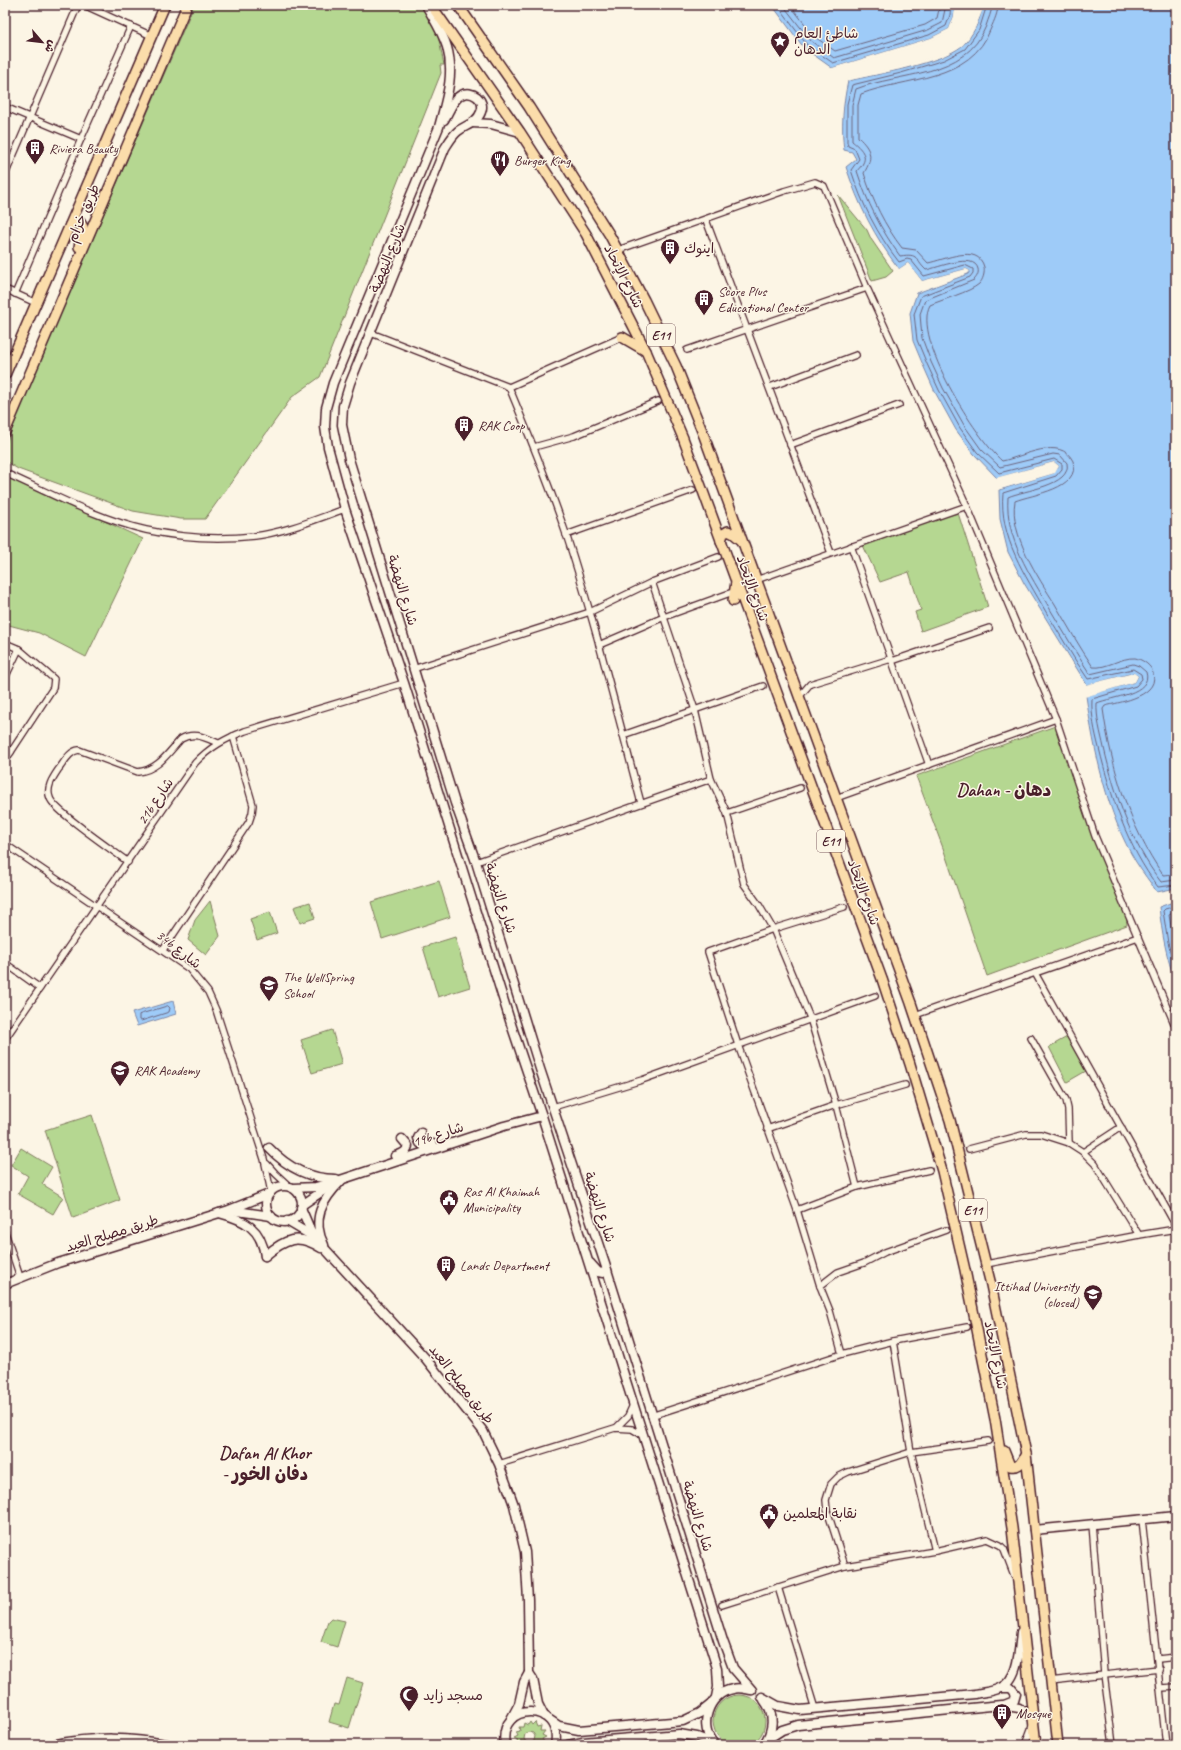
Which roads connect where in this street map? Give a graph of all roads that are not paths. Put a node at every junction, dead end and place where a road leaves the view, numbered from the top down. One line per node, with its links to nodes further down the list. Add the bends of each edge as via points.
1 (78, 5): 11 (street)
2 (84, 5): 8 (street)
3 (165, 5): 9 (main road, طريق خزام)
4 (188, 5): 20 (main road, طريق خزام)
5 (426, 5): 13 (main road, via 447,46 451,65 450,84)
6 (432, 5): 14 (main road, شارع الإتحاد / E11)
7 (458, 5): 19 (main road, شارع الإتحاد / E11, via 529,107)
8 (131, 26): 9 (street); 15 (street)
9 (152, 36): 18 (main road, طريق خزام)
10 (5, 107): 11 (street)
11 (30, 117): 15 (street); 16 (street)
12 (472, 124): 13 (main road, via 481,113 482,104 473,94 467,93 456,99); 14 (main road, via 491,124); 26 (main road, شارع النهضة, via 459,130 445,148)
13 (439, 127): 42 (main road, شارع النهضة, via 333,383 326,408 328,447)
14 (520, 132): 29 (main road, شارع الإتحاد / E11, via 586,234)
15 (81, 139): 23 (street)
16 (5, 175)
17 (706, 220): 19 (street); 21 (street, via 784,191 810,183 820,183); 25 (street)
18 (70, 225): 20 (main road, via 76,221 80,222 83,228); 24 (main road, طريق خزام)
19 (618, 250): 45 (main road, شارع الإتحاد / E11, via 676,366)
20 (74, 270): 36 (main road, طريق خزام)
21 (867, 288): 25 (street); 41 (street)
22 (5, 289): 23 (street)
23 (15, 294): 24 (street)
24 (36, 303): 31 (main road, طريق خزام)
25 (746, 328): 28 (street); 33 (street)
26 (371, 333): 32 (street); 60 (main road, شارع النهضة, via 350,383 343,406 342,425 349,459)
27 (622, 337): 29 (main road); 32 (street)
28 (687, 350)
29 (646, 351): 44 (main road, شارع الإتحاد / E11, via 683,438)
30 (856, 354): 33 (street)
31 (6, 370)
32 (509, 387): 38 (street)
33 (770, 387): 37 (street)
34 (658, 401): 38 (street, via 574,436)
35 (899, 405): 37 (street)
36 (5, 432)
37 (790, 445): 47 (street)
38 (534, 448): 43 (street)
39 (5, 473): 42 (street, via 104,516 144,529 178,536 256,536 290,528)
40 (693, 490): 43 (street)
41 (966, 506): 46 (street); 66 (street)
42 (345, 509): 62 (main road, شارع النهضة)
43 (566, 535): 53 (street)
44 (721, 541): 45 (main road, via 723,534 728,531); 50 (main road, شارع الإتحاد / E11)
45 (742, 541): 49 (main road, شارع الإتحاد / E11)
46 (851, 546): 47 (street); 59 (street)
47 (831, 554): 49 (street)
48 (718, 557): 51 (street)
49 (756, 580): 64 (main road, شارع الإتحاد / E11)
50 (736, 581): 52 (main road); 143 (main road, شارع الإتحاد / E11, via 882,979 910,1064 942,1171 966,1270)
51 (652, 582): 53 (street); 54 (street)
52 (732, 597): 54 (street)
53 (590, 612): 57 (street); 60 (street)
54 (664, 617): 57 (street); 65 (street)
55 (989, 628): 59 (street)
56 (5, 643): 58 (street)
57 (598, 645): 67 (street)
58 (19, 649): 61 (street); 71 (street, via 52,676 54,683)
59 (891, 660): 64 (street, via 810,684); 73 (street)
60 (413, 669): 78 (main road, شارع النهضة)
61 (5, 678)
62 (404, 683): 68 (street, 21b شارع); 74 (main road, شارع النهضة)
63 (763, 686): 65 (street)
64 (799, 697): 77 (main road, شارع الإتحاد / E11)
65 (695, 710): 67 (street); 75 (street)
66 (1056, 718): 73 (street); 87 (street, via 1095,836)
67 (623, 735): 79 (street)
68 (233, 736): 69 (street, 21b شارع); 88 (street, via 253,805 252,813 249,822)
69 (218, 743): 82 (street, 21b شارع, via 195,763); 82 (street, via 196,735 187,736 181,739 154,768 138,772 79,750 74,750 70,754 49,786 50,798 59,811)
70 (5, 748): 71 (street)
71 (11, 752): 72 (street)
72 (5, 761)
73 (929, 765): 77 (street)
74 (434, 776): 78 (main road, via 439,771 443,772); 102 (main road, شارع النهضة)
75 (711, 779): 79 (street); 80 (street)
76 (800, 788): 80 (street)
77 (836, 798): 93 (main road, شارع الإتحاد / E11)
78 (455, 803): 83 (main road, شارع النهضة)
79 (641, 803): 83 (street)
80 (727, 813): 86 (street, via 744,884)
81 (5, 844): 84 (street, 34b شارع)
82 (128, 862): 84 (street, 21b شارع)
83 (476, 862): 101 (main road, شارع النهضة)
84 (97, 907): 88 (street, 34b شارع); 91 (street, 21b شارع)
85 (844, 907): 86 (street)
86 (773, 929): 94 (street); 98 (street, via 708,952)
87 (1138, 937): 90 (street); 95 (street)
88 (163, 950): 112 (street, 34b شارع, via 189,969 208,992)
89 (5, 963): 91 (street)
90 (1035, 973): 93 (street); 104 (street)
91 (40, 988): 97 (street, 21b شارع)
92 (876, 996): 94 (street)
93 (915, 1015): 133 (main road, شارع الإتحاد / E11, via 950,1120)
94 (810, 1018): 98 (street); 100 (street)
95 (1176, 1028)
96 (1031, 1038): 108 (street, via 1066,1100)
97 (5, 1039)
98 (738, 1045): 101 (street, via 642,1080); 105 (street)
99 (905, 1085): 100 (street)
100 (836, 1105): 105 (street); 116 (street)
101 (553, 1107): 134 (main road, شارع النهضة)
102 (542, 1116): 103 (main road, 19b شارع); 132 (main road, شارع النهضة)
103 (504, 1126): 106 (main road, via 496,1124 429,1146 420,1143 418,1138); 114 (main road, 19b شارع)
104 (1121, 1127): 111 (street); 125 (street)
105 (767, 1129): 121 (street)
106 (421, 1133)
107 (402, 1139): 114 (main road, via 408,1146 403,1154 370,1165)
108 (1069, 1144): 110 (street, via 1041,1134 1026,1134); 111 (street)
109 (269, 1148): 115 (main road, via 298,1171 320,1178)
110 (969, 1149)
111 (1083, 1152): 129 (street, via 1095,1164)
112 (264, 1159): 117 (street, 34b شارع); 118 (street, 34b شارع)
113 (929, 1170): 116 (street)
114 (360, 1172): 115 (main road, 19b شارع)
115 (342, 1179): 117 (main road, 19b شارع, via 316,1187); 119 (main road, 19b شارع); 131 (main road, via 324,1200 320,1211 319,1232)
116 (857, 1186): 121 (street)
117 (291, 1187): 118 (main road, via 282,1186); 119 (main road, via 300,1194)
118 (270, 1193): 120 (main road, طريق مصلح العيد); 123 (main road, via 266,1208)
119 (302, 1206): 124 (main road, via 297,1217); 130 (main road, طريق مصلح العيد)
120 (229, 1210): 122 (main road, طريق مصلح العيد); 123 (main road, طريق مصلح العيد)
121 (797, 1210): 137 (street)
122 (219, 1213): 131 (main road, via 243,1221 252,1227 264,1244 266,1256 286,1241 296,1239 308,1241); 135 (main road, طريق مصلح العيد)
123 (271, 1216): 124 (main road, via 278,1221)
124 (287, 1221): 130 (main road, طريق مصلح العيد)
125 (1176, 1226)
126 (1176, 1229): 129 (street)
127 (946, 1230): 137 (street, via 838,1272)
128 (5, 1232): 135 (street)
129 (1139, 1235): 133 (street)
130 (316, 1239): 131 (main road, طريق مصلح العيد)
131 (328, 1253): 149 (main road, طريق مصلح العيد, via 426,1359 483,1431)
132 (586, 1259): 134 (main road, via 598,1272 603,1273); 141 (main road, شارع النهضة)
133 (986, 1264): 148 (main road, شارع الإتحاد / E11)
134 (607, 1270): 142 (main road, شارع النهضة)
135 (20, 1277): 136 (main road, طريق مصلح العيد)
136 (5, 1284)
137 (820, 1286): 140 (street)
138 (967, 1327): 139 (street)
139 (893, 1341): 140 (street); 147 (street)
140 (842, 1354): 142 (street)
141 (633, 1405): 144 (street, via 628,1416); 145 (main road, شارع النهضة)
142 (651, 1416): 169 (main road, شارع النهضة, via 729,1660 736,1673)
143 (995, 1419): 148 (main road, via 1010,1466 1020,1465); 157 (main road, شارع الإتحاد / E11, via 1012,1528)
144 (615, 1428): 145 (street, via 632,1429); 149 (street)
145 (642, 1435): 170 (main road, شارع النهضة, via 717,1668)
146 (988, 1441): 147 (street)
147 (911, 1452): 154 (street); 155 (street, via 848,1472 831,1484 826,1500 827,1510)
148 (1026, 1454): 153 (main road, شارع الإتحاد / E11)
149 (499, 1464): 163 (main road, طريق مصلح العيد, via 514,1505 524,1552 528,1600)
150 (1176, 1516): 151 (main road)
151 (1142, 1519): 152 (main road); 161 (street)
152 (1092, 1524): 153 (main road); 164 (street)
153 (1034, 1530): 165 (main road, شارع الإتحاد / E11)
154 (935, 1551): 155 (street); 157 (street, via 987,1539 1004,1549)
155 (845, 1566): 156 (street)
156 (778, 1587): 158 (street); 174 (street)
157 (1018, 1588): 159 (main road, شارع الإتحاد / E11)
158 (722, 1604)
159 (1022, 1621): 167 (main road, via 1017,1661 1013,1673); 177 (main road, شارع الإتحاد / E11)
160 (1176, 1657): 161 (street)
161 (1158, 1659): 162 (street)
162 (1159, 1669): 164 (street); 168 (street)
163 (529, 1673): 175 (main road, طريق مصلح العيد, via 538,1704); 176 (main road, طريق مصلح العيد)
164 (1104, 1674): 165 (street); 190 (street)
165 (1050, 1681): 189 (main road, شارع الإتحاد / E11)
166 (1176, 1687): 168 (street)
167 (1000, 1688): 173 (main road, via 1011,1688 1016,1694 1014,1701); 174 (main road, شارع النهضة, via 975,1694)
168 (1161, 1688): 191 (street)
169 (752, 1690): 170 (main road, via 733,1689); 171 (main road, شارع النهضة)
170 (716, 1697): 172 (main road)
171 (762, 1697): 174 (main road, شارع النهضة, via 786,1708); 179 (main road, via 772,1717 772,1728)
172 (710, 1705): 175 (main road, via 691,1718 676,1722 580,1730 559,1726); 180 (main road, via 706,1725 708,1735)
173 (1002, 1705): 177 (main road, via 1019,1708); 179 (main road, via 798,1725 782,1730)
174 (815, 1709)
175 (547, 1718): 176 (main road, via 538,1712 523,1712); 185 (main road, طريق مصلح العيد, via 556,1732)
176 (510, 1720): 178 (main road, طريق مصلح العيد)
177 (1033, 1721): 187 (street); 188 (main road, شارع الإتحاد / E11)
178 (504, 1736): 183 (main road, طريق مصلح العيد); 184 (main road)
179 (765, 1742)
180 (714, 1744): 186 (main road, via 693,1736 678,1734)
181 (52, 1745): 182 (main road, via 100,1738 140,1739)
182 (172, 1745)
183 (500, 1745)
184 (505, 1745)
185 (555, 1745)
186 (568, 1745)
187 (1025, 1745)
188 (1036, 1745)
189 (1058, 1745)
190 (1113, 1745)
191 (1166, 1745)

